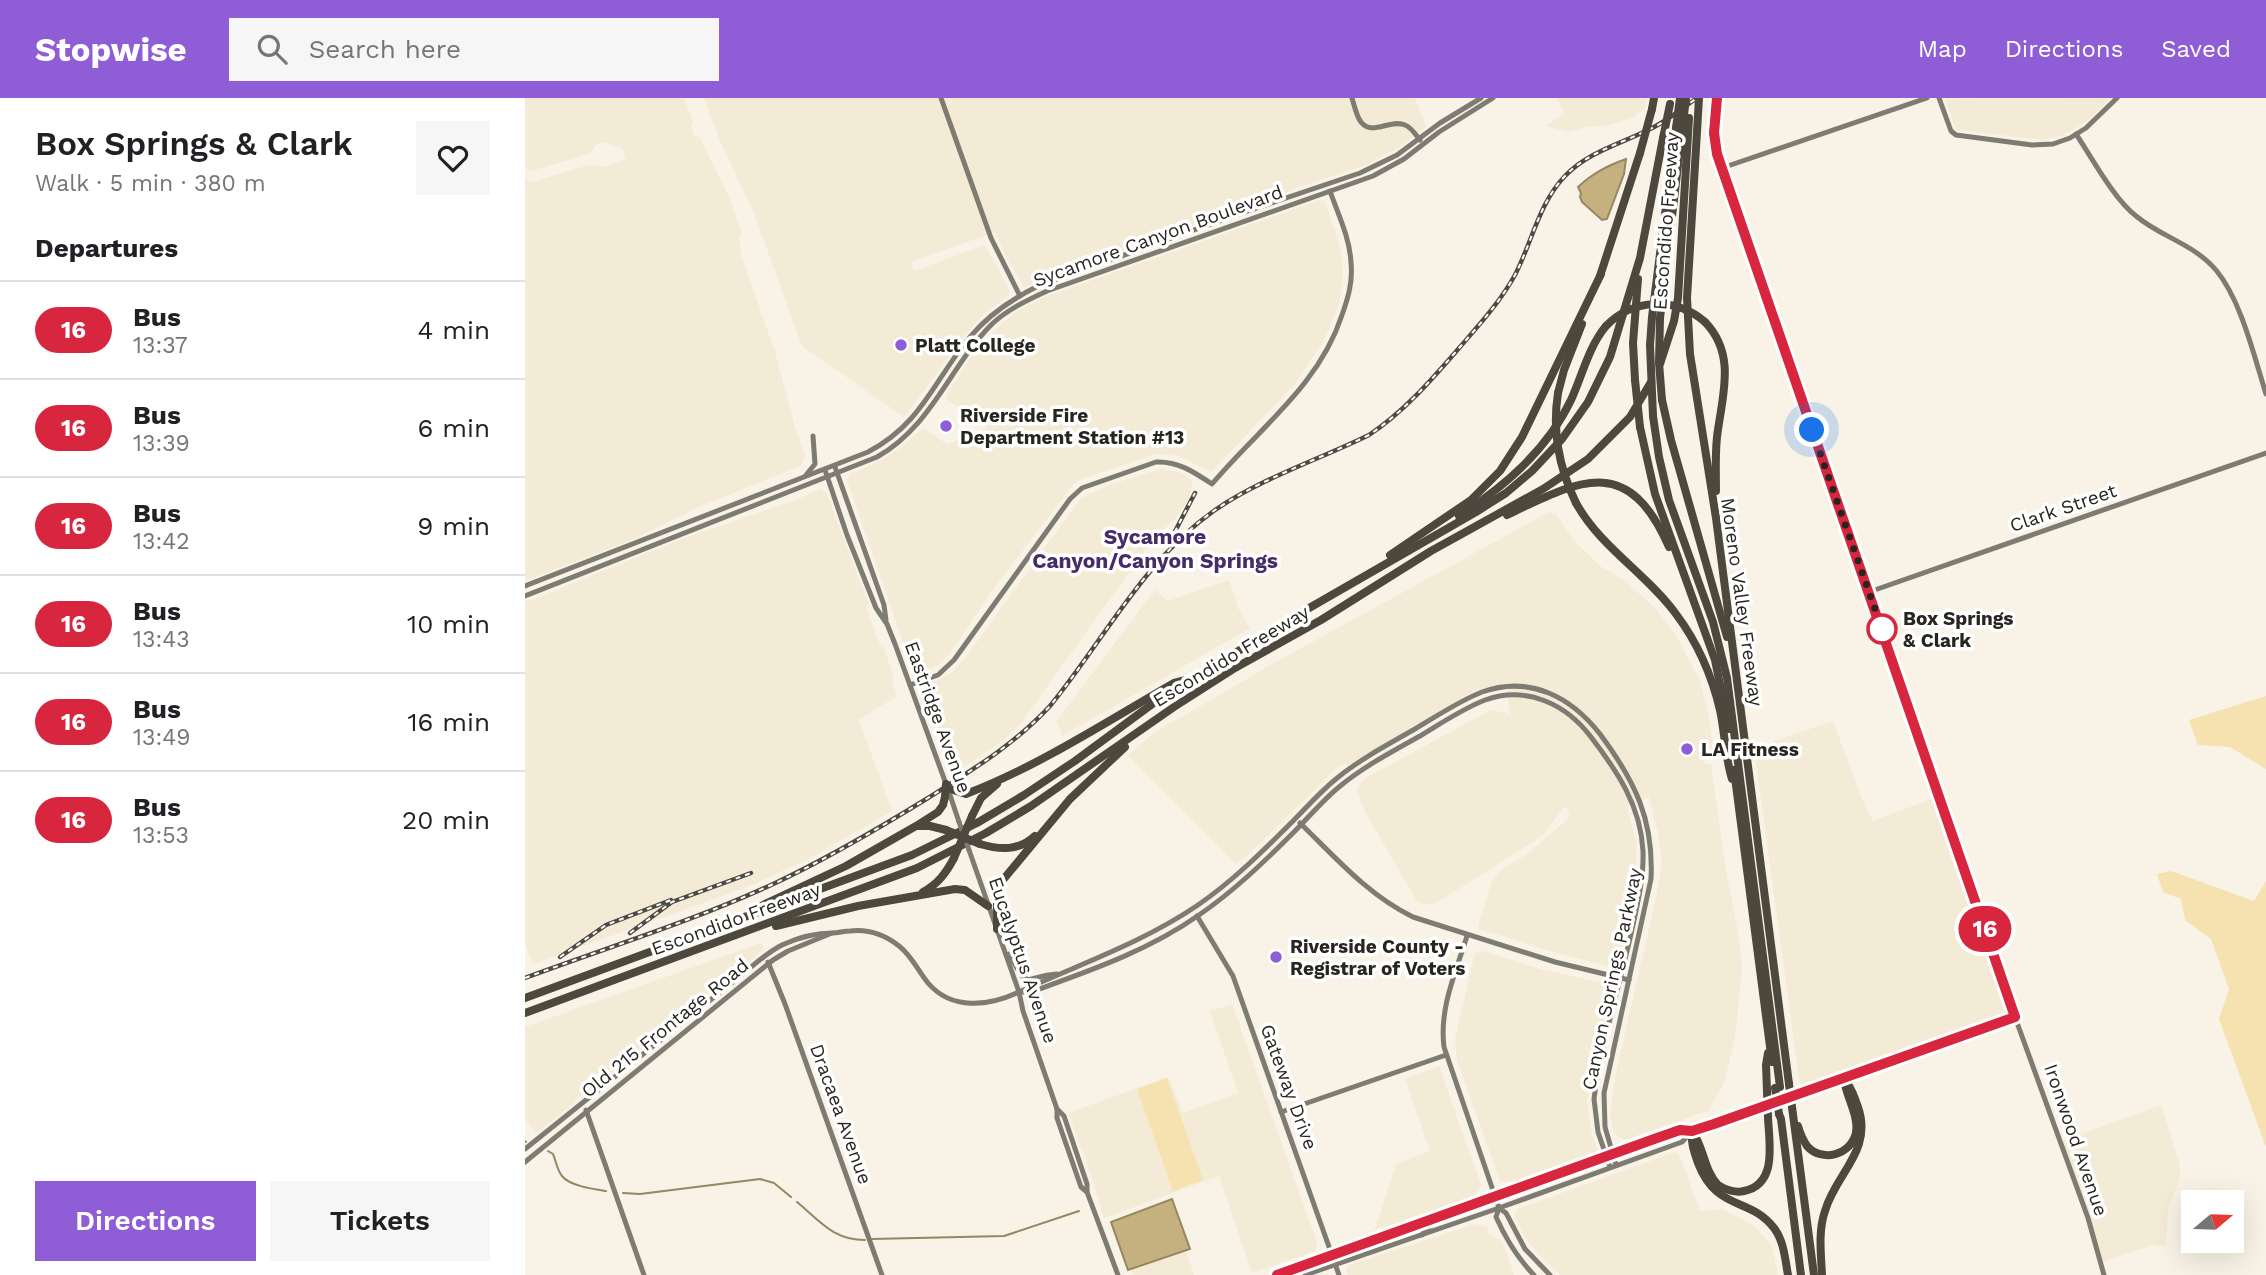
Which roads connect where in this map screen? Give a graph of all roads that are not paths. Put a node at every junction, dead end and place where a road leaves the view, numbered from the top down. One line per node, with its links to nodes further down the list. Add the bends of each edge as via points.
1 (941, 98): 21 (street, via 991,238)
2 (1352, 98): 16 (street, via 1365,126 1402,124)
3 (1481, 98): 16 (street, Sycamore Canyon Boulevard, via 1440,123)
4 (1493, 98): 16 (street, Sycamore Canyon Boulevard)
5 (1654, 98): 20 (highway, bridge)
6 (1680, 98): 14 (highway, bridge)
7 (1689, 98): 14 (highway, Escondido Freeway, bridge)
8 (1700, 98): 14 (highway)
9 (1927, 98): 17 (street)
10 (1939, 98): 15 (street, via 1956,135 2039,145)
11 (2117, 98): 15 (street)
12 (1671, 101): 19 (highway, Escondido Freeway, bridge)
13 (1716, 101): 17 (street, Ironwood Avenue, via 1714,139)
14 (1686, 120): 33 (highway, Moreno Valley Freeway, via 1688,322); 35 (highway, Escondido Freeway, via 1678,298 1667,343 1645,395 1588,459); 42 (highway, bridge, via 1660,318 1662,400); 75 (highway, bridge, via 1652,317 1653,416 1669,500 1708,606 1727,678)
15 (2076, 134): 24 (street, via 2133,215 2194,250 2216,271 2237,305)
16 (1422, 142): 18 (street, Sycamore Canyon Boulevard)
17 (1722, 168): 38 (street, Ironwood Avenue)
18 (1329, 188): 21 (street, Sycamore Canyon Boulevard, via 1233,216); 22 (street, Sycamore Canyon Boulevard); 44 (street, via 1350,252 1351,285 1334,338 1299,392 1212,484 1182,465 1166,461 1082,488 954,660 938,675)
19 (1640, 258): 34 (highway, Escondido Freeway, via 1610,356 1588,402 1562,439 1506,493); 36 (highway, Moreno Valley Freeway, bridge, via 1635,308 1640,427 1655,494)
20 (1601, 274): 40 (highway, via 1522,437 1494,478 1422,534); 48 (highway, bridge, via 1558,393 1555,425 1563,473 1599,537 1668,604 1692,638 1717,698)
21 (1019, 296): 22 (street); 23 (street, Sycamore Canyon Boulevard, via 977,330)
22 (1023, 302): 25 (street, Sycamore Canyon Boulevard, via 977,340)
23 (942, 379): 25 (street); 28 (street, Sycamore Canyon Boulevard, via 894,436)
24 (2266, 394)
25 (939, 397): 30 (street, Sycamore Canyon Boulevard, via 889,451)
26 (813, 436): 31 (street, via 815,464)
27 (2266, 453): 38 (street, Clark Street)
28 (835, 467): 29 (street, Sycamore Canyon Boulevard); 30 (street, Eastridge Avenue)
29 (825, 470): 31 (street, Sycamore Canyon Boulevard); 32 (street, Eastridge Avenue)
30 (838, 475): 32 (street, Sycamore Canyon Boulevard); 41 (street, Eastridge Avenue)
31 (804, 478): 37 (street, Sycamore Canyon Boulevard)
32 (828, 478): 39 (street, Sycamore Canyon Boulevard); 41 (street, Eastridge Avenue, via 876,608)
33 (1716, 518): 34 (highway, bridge, via 1716,450 1726,368 1720,344 1705,322 1681,307 1653,304 1626,311 1607,326 1566,410 1526,463 1489,496); 42 (highway, Moreno Valley Freeway)
34 (1410, 549): 40 (highway, Escondido Freeway)
35 (1431, 551): 36 (highway, via 1563,488 1600,483 1627,491 1645,504); 45 (highway, Escondido Freeway)
36 (1684, 574): 48 (highway, Moreno Valley Freeway, via 1720,679)
37 (525, 586)
38 (1869, 592): 72 (street, Ironwood Avenue)
39 (525, 596)
40 (1297, 615): 43 (highway, Escondido Freeway)
41 (887, 624): 44 (street, Eastridge Avenue)
42 (1736, 673): 75 (highway, Moreno Valley Freeway)
43 (1192, 679): 46 (highway, via 1174,683); 60 (highway, Escondido Freeway, via 977,823 912,855)
44 (909, 685): 47 (street, Eastridge Avenue)
45 (1174, 707): 51 (highway, via 1105,764); 59 (highway, Escondido Freeway, via 986,833 917,868)
46 (1011, 775): 47 (highway, via 966,794); 54 (highway, bridge, via 981,797)
47 (948, 789): 50 (street, Eastridge Avenue); 53 (highway, via 942,808)
48 (1736, 791): 75 (highway, Moreno Valley Freeway)
49 (1295, 819): 52 (street); 66 (street, via 1199,904 1134,943); 68 (street, Canyon Springs Parkway, via 1345,772 1471,697 1494,689 1524,687 1564,699 1588,719 1619,761 1647,821 1651,879)
50 (959, 822): 54 (street, Eucalyptus Avenue, bridge)
51 (1048, 825): 54 (highway, bridge, via 1013,848 994,848); 58 (highway, via 999,887)
52 (1301, 825): 57 (street); 62 (street, via 1383,901); 67 (street, Canyon Springs Parkway, via 1350,778 1474,705 1518,695 1561,707 1587,731 1612,765 1636,815 1642,841 1642,885)
53 (916, 826): 54 (highway, bridge); 60 (highway, via 846,866)
54 (964, 836): 55 (highway, bridge, via 947,872); 56 (street, Eucalyptus Avenue, bridge)
55 (917, 895): 56 (highway, via 965,890); 59 (highway)
56 (988, 906): 58 (street, Eucalyptus Avenue)
57 (1197, 916): 69 (street, via 1111,962 1031,992); 78 (street, Gateway Drive, via 1233,976)
58 (997, 929): 63 (street, Eucalyptus Avenue)
59 (754, 930): 71 (highway, Escondido Freeway)
60 (701, 932): 70 (highway, Escondido Freeway)
61 (832, 933): 64 (street, Old 215 Frontage Road, via 789,942); 65 (street, Old 215 Frontage Road); 69 (street, Old 215 Frontage Road, via 860,931 888,938 906,952 929,985 955,1002 979,1004)
62 (1467, 936): 67 (street); 73 (street, via 1445,1010 1442,1035)
63 (1000, 940): 66 (street, via 1024,978); 69 (street, Eucalyptus Avenue)
64 (764, 957): 65 (street); 76 (street, Old 215 Frontage Road)
65 (770, 964): 77 (street, Old 215 Frontage Road); 93 (street, Dracaea Avenue)
66 (1057, 974): 69 (street)
67 (1621, 978): 68 (street); 82 (street, Canyon Springs Parkway, via 1594,1099 1598,1132)
68 (1629, 980): 82 (street, Canyon Springs Parkway, via 1604,1093)
69 (1019, 992): 94 (street, Eucalyptus Avenue, via 1081,1187 1087,1192)
70 (525, 998)
71 (525, 1013)
72 (2015, 1017): 74 (street); 104 (street, Ironwood Avenue)
73 (1446, 1055): 78 (street); 85 (street)
74 (1844, 1079): 79 (highway, via 1856,1125 1852,1143 1842,1152 1823,1155 1810,1149); 80 (street); 103 (highway, via 1861,1116 1863,1132 1823,1214)
75 (1778, 1088): 79 (highway, Moreno Valley Freeway, bridge); 79 (highway, Moreno Valley Freeway, bridge); 80 (highway, bridge, via 1768,1117 1768,1170 1759,1184 1742,1192 1718,1185)
76 (583, 1103): 77 (street); 81 (street, Old 215 Frontage Road)
77 (587, 1112): 83 (street, Old 215 Frontage Road); 92 (street)
78 (1281, 1112): 89 (street, Gateway Drive)
79 (1786, 1113): 101 (highway, Moreno Valley Freeway); 102 (highway, Moreno Valley Freeway)
80 (1692, 1131): 82 (street, via 1680,1130); 84 (street, via 1682,1142); 100 (highway, via 1691,1144 1709,1184 1723,1198 1756,1213 1773,1227)
81 (525, 1149)
82 (1610, 1155): 84 (street, Canyon Springs Parkway); 85 (street)
83 (525, 1162)
84 (1613, 1166): 86 (street)
85 (1495, 1198): 86 (street); 87 (street)
86 (1499, 1208): 88 (street); 98 (street, via 1496,1217 1507,1240); 99 (street, via 1525,1249)
87 (1461, 1210): 88 (street, via 1427,1227); 89 (street)
88 (1422, 1235): 90 (street)
89 (1332, 1255): 90 (street, Gateway Drive); 91 (street)
90 (1335, 1264): 96 (street); 97 (street, Gateway Drive)
91 (1287, 1273): 95 (street)
92 (644, 1275)
93 (881, 1275)
94 (1118, 1275)
95 (1277, 1275)
96 (1305, 1275)
97 (1339, 1275)
98 (1534, 1275)
99 (1550, 1275)
100 (1788, 1275)
101 (1801, 1275)
102 (1814, 1275)
103 (1822, 1275)
104 (2104, 1275)

